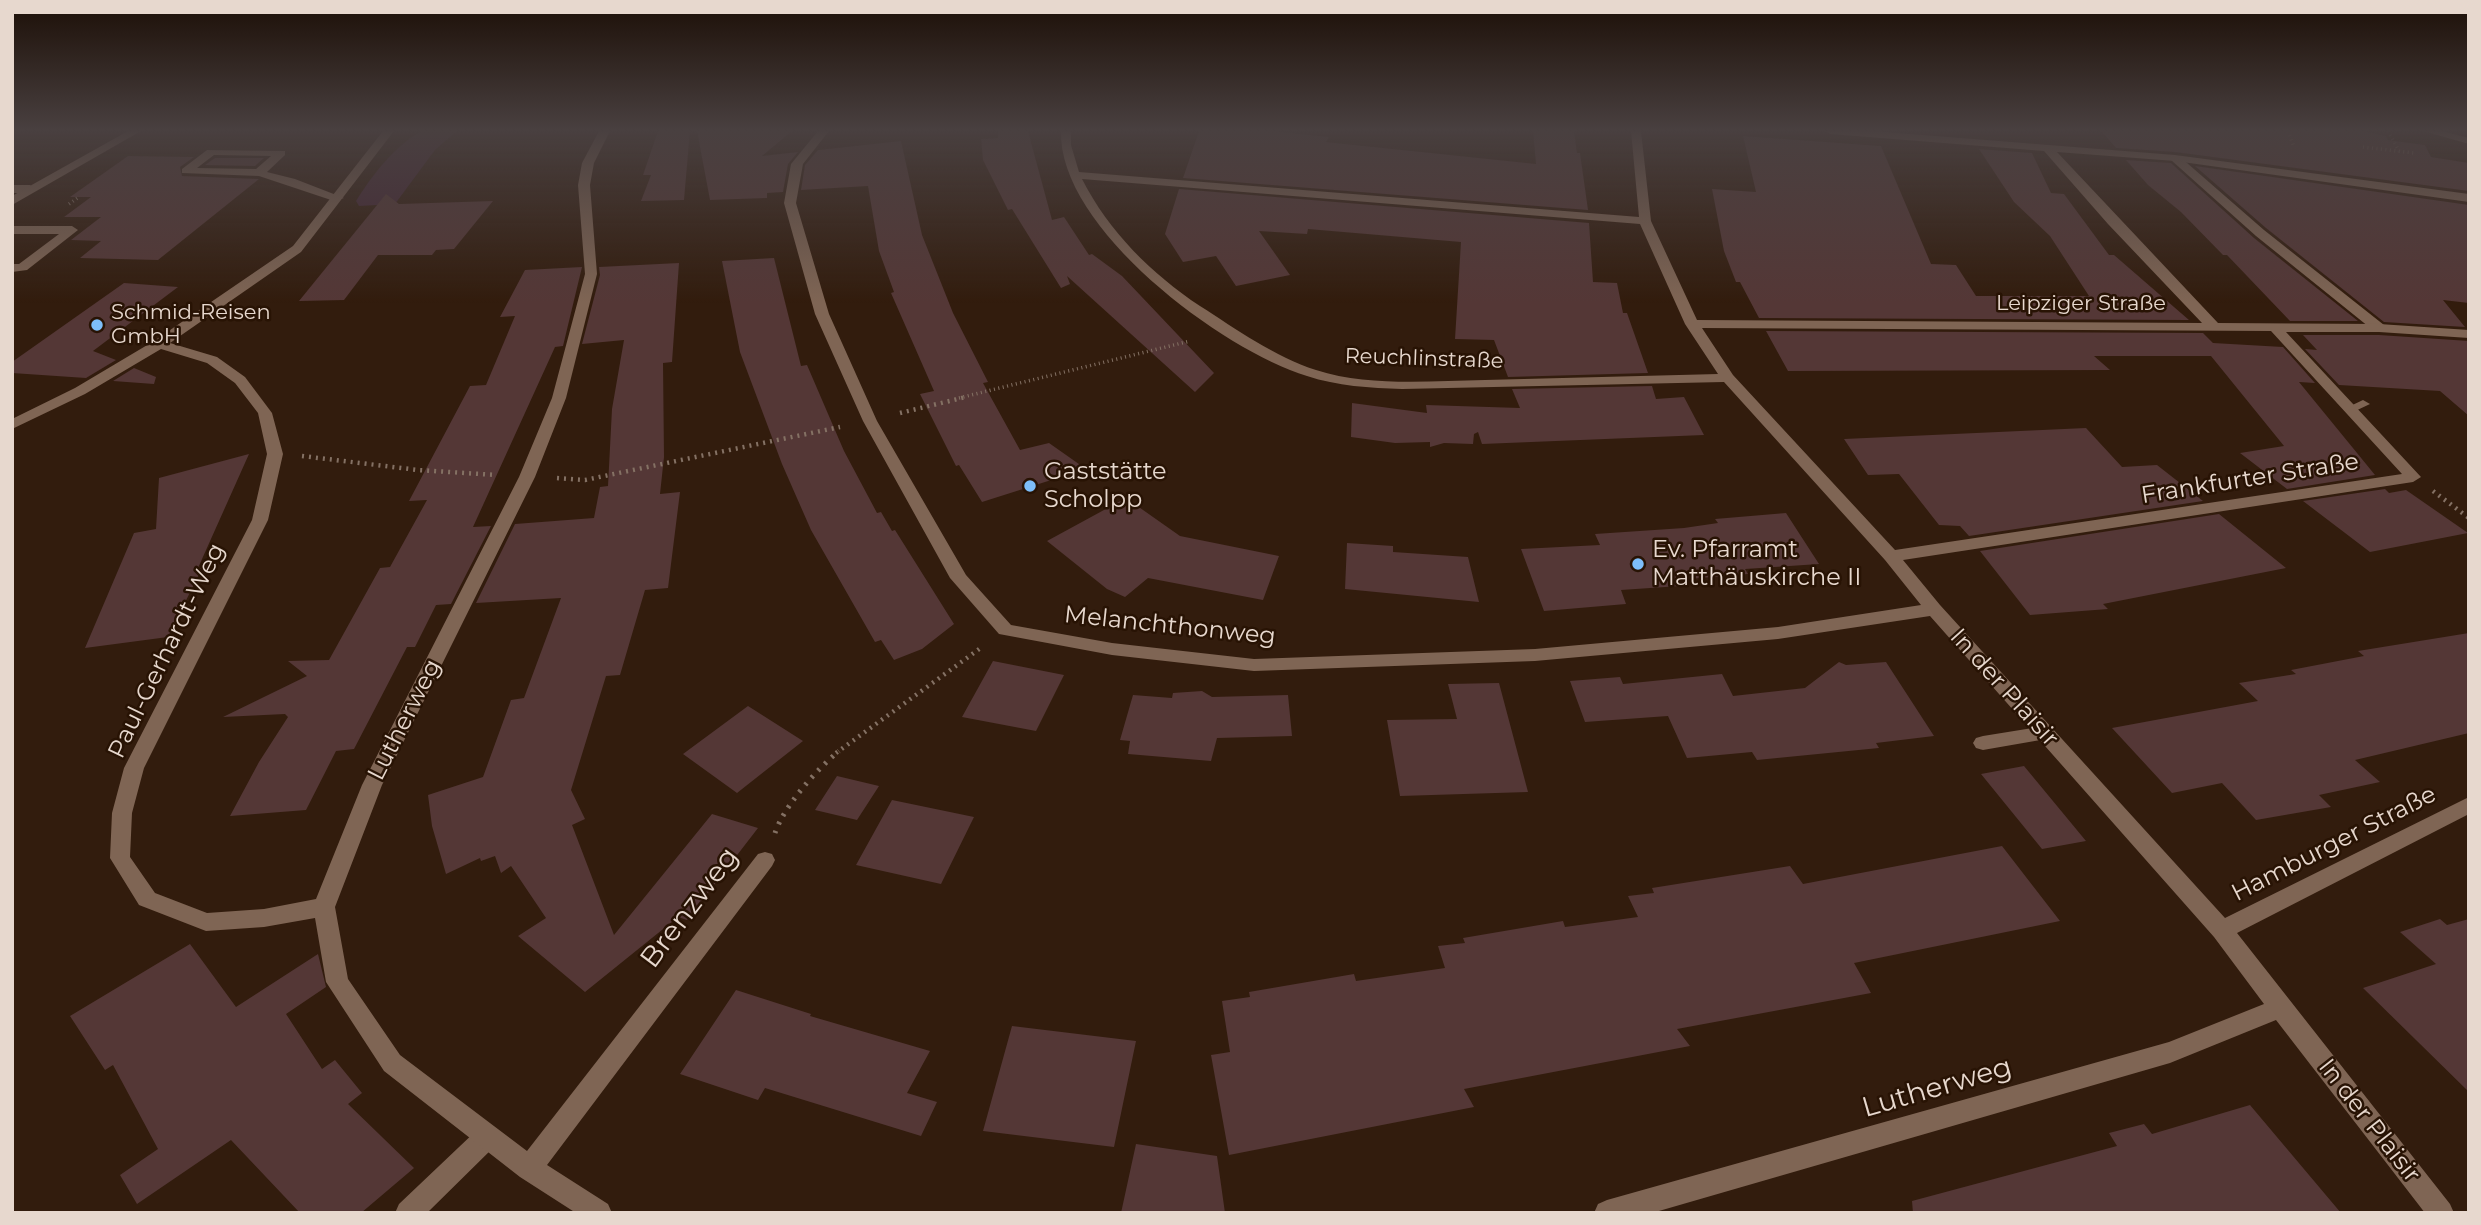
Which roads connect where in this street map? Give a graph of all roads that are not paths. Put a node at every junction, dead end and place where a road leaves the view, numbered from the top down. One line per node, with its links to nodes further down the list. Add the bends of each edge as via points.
1 (311, 188): 13 (street)
2 (345, 188): 13 (street)
3 (584, 188): 33 (street, Lutherweg, via 591,274 559,398 527,477 372,785)
4 (793, 188): 28 (street, Melanchthonweg, via 790,203 822,314 870,421 959,578 1005,630 1112,649 1254,664 1535,654 1778,633)
5 (1083, 188): 25 (street, Reuchlinstraße, via 1135,260 1232,331 1287,364 1312,373 1348,380 1438,385)
6 (1238, 188): 16 (street)
7 (1642, 188): 16 (street, In der Plaisir)
8 (2083, 188): 20 (street)
9 (2209, 188): 22 (street)
10 (2397, 188): 14 (street)
11 (12, 189): 12 (street)
12 (30, 189): 15 (street)
13 (338, 198): 24 (street, via 297,248)
14 (2469, 198)
15 (12, 201)
16 (1645, 221): 19 (street, In der Plaisir)
17 (12, 230): 18 (street, via 72,230 22,267)
18 (12, 268)
19 (1692, 324): 20 (street, Leipziger Straße); 25 (street, In der Plaisir)
20 (2213, 326): 21 (street, Leipziger Straße)
21 (2274, 327): 22 (street, Leipziger Straße); 27 (street, Frankfurter Straße, via 2357,406 2413,477)
22 (2379, 328): 23 (street, Leipziger Straße)
23 (2469, 334)
24 (159, 344): 26 (street); 33 (street, Paul-Gerhardt-Weg, via 212,360 240,380 265,413 275,454 260,520 134,768 122,813 120,858 148,899 206,922)
25 (1728, 379): 27 (street, In der Plaisir)
26 (12, 425)
27 (1891, 556): 28 (street, In der Plaisir)
28 (1934, 609): 29 (street, In der Plaisir)
29 (2045, 733): 30 (street); 34 (street, In der Plaisir)
30 (1983, 743)
31 (2469, 805): 34 (street, Hamburger Straße)
32 (765, 860): 37 (street, Brenzweg)
33 (324, 907): 36 (street, via 337,982 392,1063)
34 (2222, 930): 35 (street, In der Plaisir)
35 (2280, 1008): 40 (street, Lutherweg, via 2169,1052); 41 (street, In der Plaisir)
36 (487, 1137): 37 (street); 38 (street)
37 (529, 1168): 39 (street)
38 (408, 1213)
39 (598, 1213)
40 (1607, 1213)
41 (2441, 1213)

